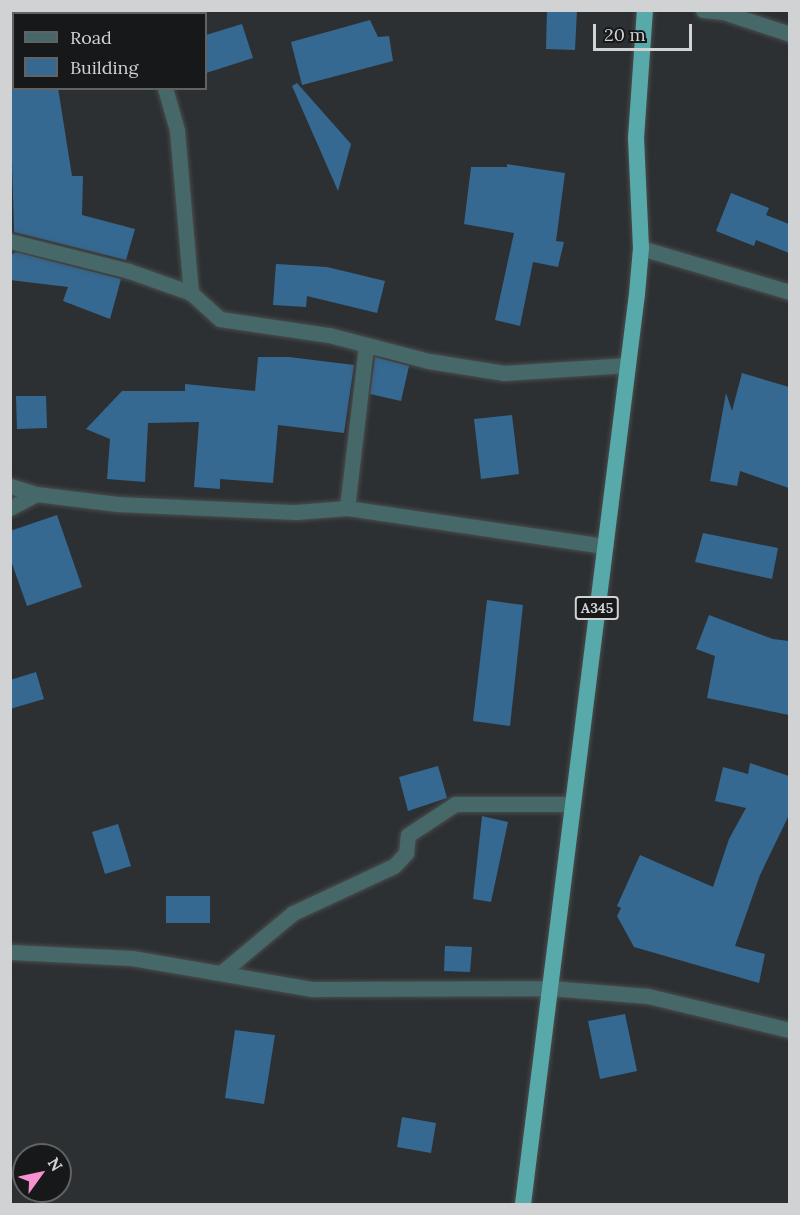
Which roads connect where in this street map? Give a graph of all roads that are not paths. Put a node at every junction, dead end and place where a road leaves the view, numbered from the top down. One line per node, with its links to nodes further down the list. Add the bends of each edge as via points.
1 (645, 10): 6 (highway, A345, via 636,138)
2 (703, 10): 3 (street, via 723,12)
3 (789, 34)
4 (166, 90): 8 (street, via 177,130)
5 (10, 242): 8 (street, via 129,271)
6 (641, 248): 7 (street); 10 (highway, A345)
7 (789, 292)
8 (191, 293): 9 (street, via 220,319 329,335)
9 (366, 346): 10 (street, via 504,373); 14 (street)
10 (628, 364): 15 (highway, A345)
11 (10, 486): 12 (street)
12 (36, 494): 13 (street); 14 (street, via 117,504 296,512)
13 (10, 508)
14 (347, 508): 15 (street)
15 (605, 546): 16 (highway, A345)
16 (573, 804): 18 (street, via 455,804 408,835 406,853 394,866 293,913); 19 (highway, A345)
17 (10, 952): 18 (street, via 132,958)
18 (221, 974): 19 (street, via 312,989)
19 (550, 988): 20 (street, via 648,996); 21 (highway, A345)
20 (789, 1030)
21 (523, 1204)

